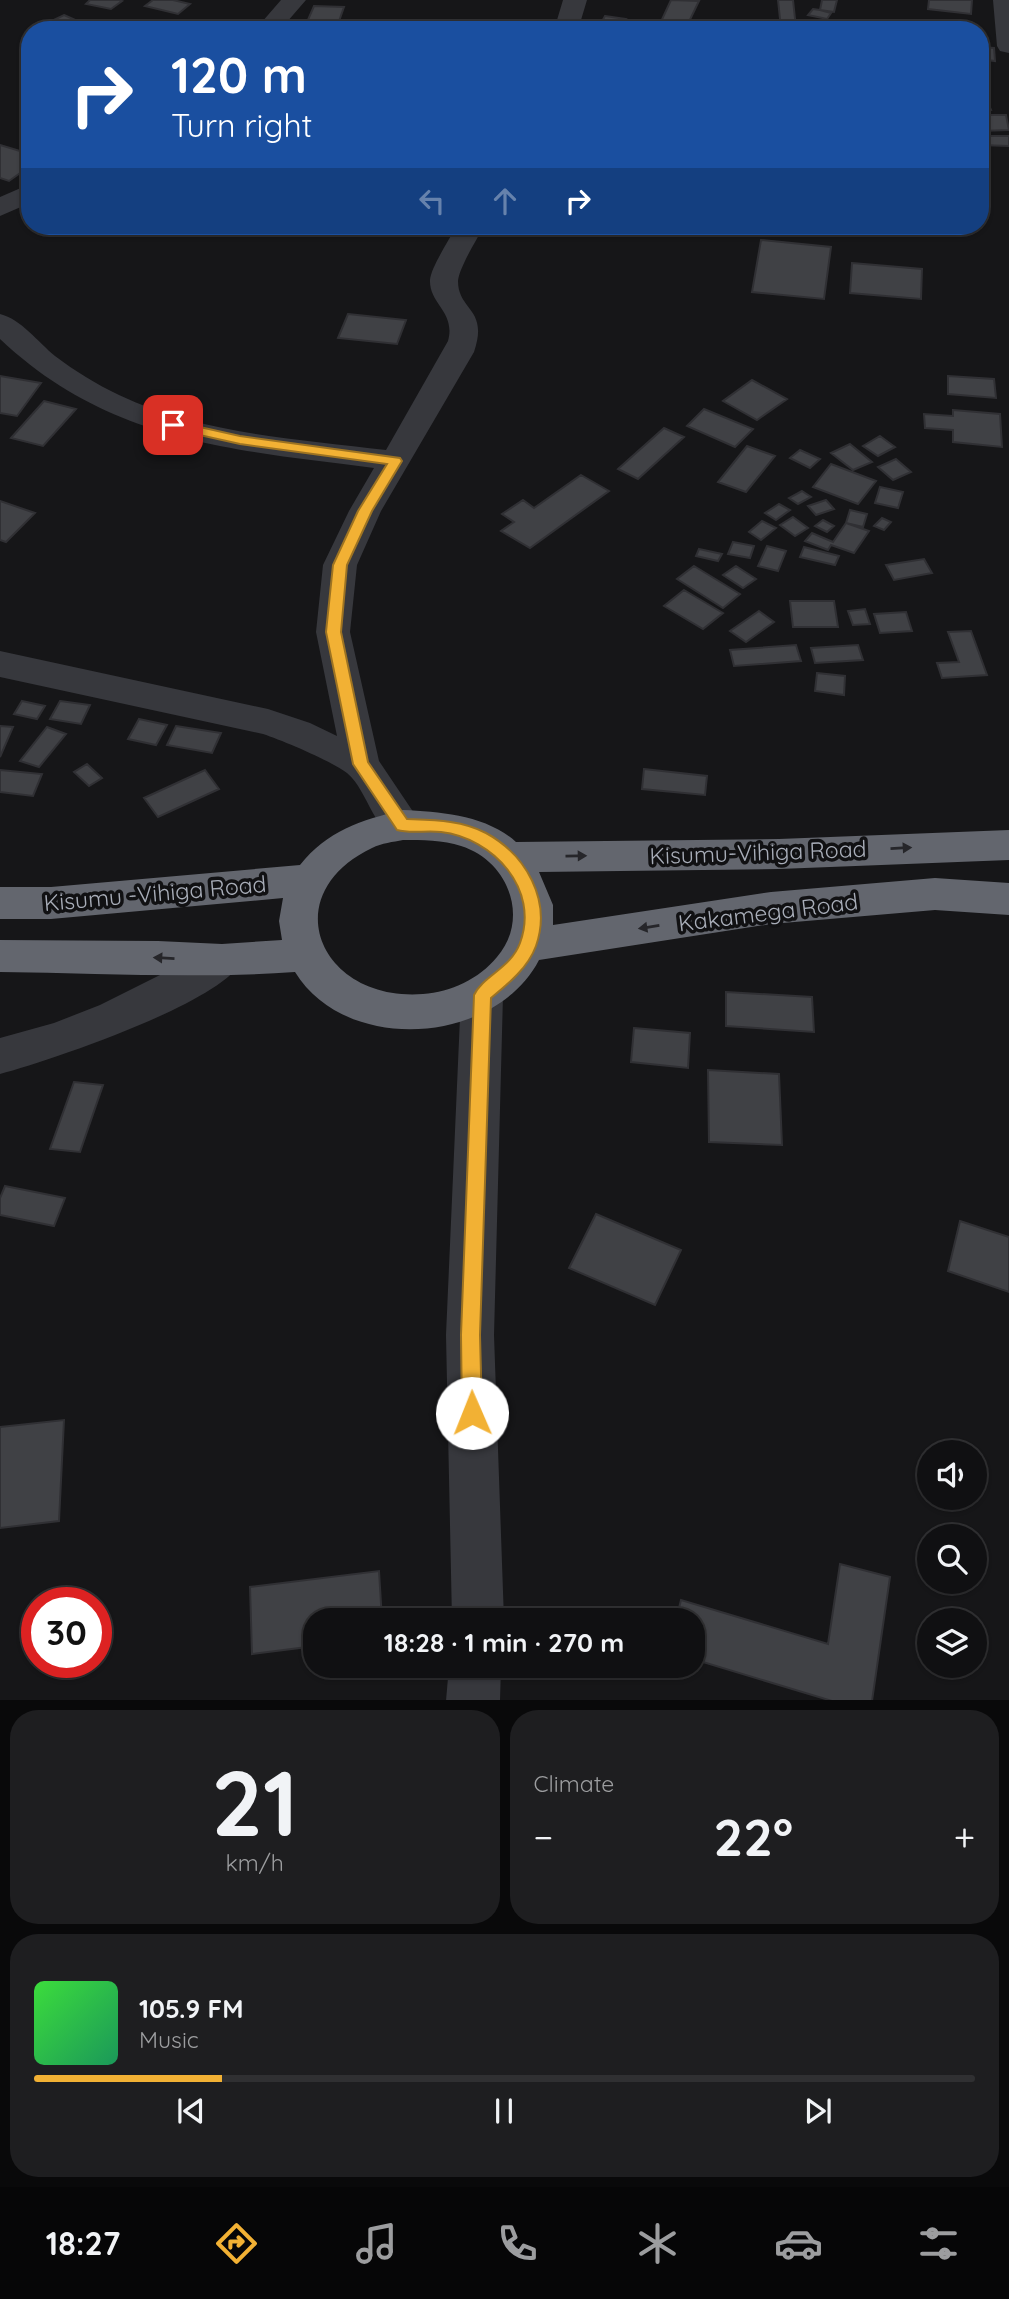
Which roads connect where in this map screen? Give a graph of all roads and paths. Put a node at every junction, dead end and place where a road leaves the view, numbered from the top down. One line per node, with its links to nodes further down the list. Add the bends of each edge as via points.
1 (294, 0): 4 (street)
2 (575, 0): 5 (street)
3 (1005, 0): 6 (street)
4 (275, 21)
5 (569, 21)
6 (1009, 46)
7 (21, 197): 8 (street)
8 (0, 208)
9 (466, 235): 11 (street, via 443,288 466,329 459,352)
10 (0, 323): 11 (street, via 50,367 90,393 135,413 240,440)
11 (395, 461): 13 (street, via 340,565 333,632)
12 (0, 664): 13 (street, via 268,722)
13 (361, 764): 14 (street)
14 (403, 825): 16 (highway, via 442,826 479,837); 17 (highway, via 365,834 333,853)
15 (1009, 845): 16 (highway, Kisumu-Vihiga Road, one-way to 15)
16 (508, 857): 20 (highway, via 527,884 534,917)
17 (309, 880): 19 (highway, Kisumu -Vihiga Road, via 51,903); 21 (highway, via 298,912 300,944)
18 (1009, 899): 20 (highway, Kakamega Road, one-way to 20, via 935,894 771,908)
19 (0, 903)
20 (528, 945): 24 (highway, via 510,973)
21 (306, 955): 23 (highway); 24 (highway, via 314,972 340,994 372,1008 422,1012 447,1009)
22 (0, 957): 23 (highway, one-way to 22)
23 (222, 961): 25 (street, via 175,990 61,1038)
24 (482, 995): 26 (street, via 470,1335)
25 (0, 1056)
26 (478, 1608)
27 (474, 1678): 28 (street)
28 (473, 1700)

